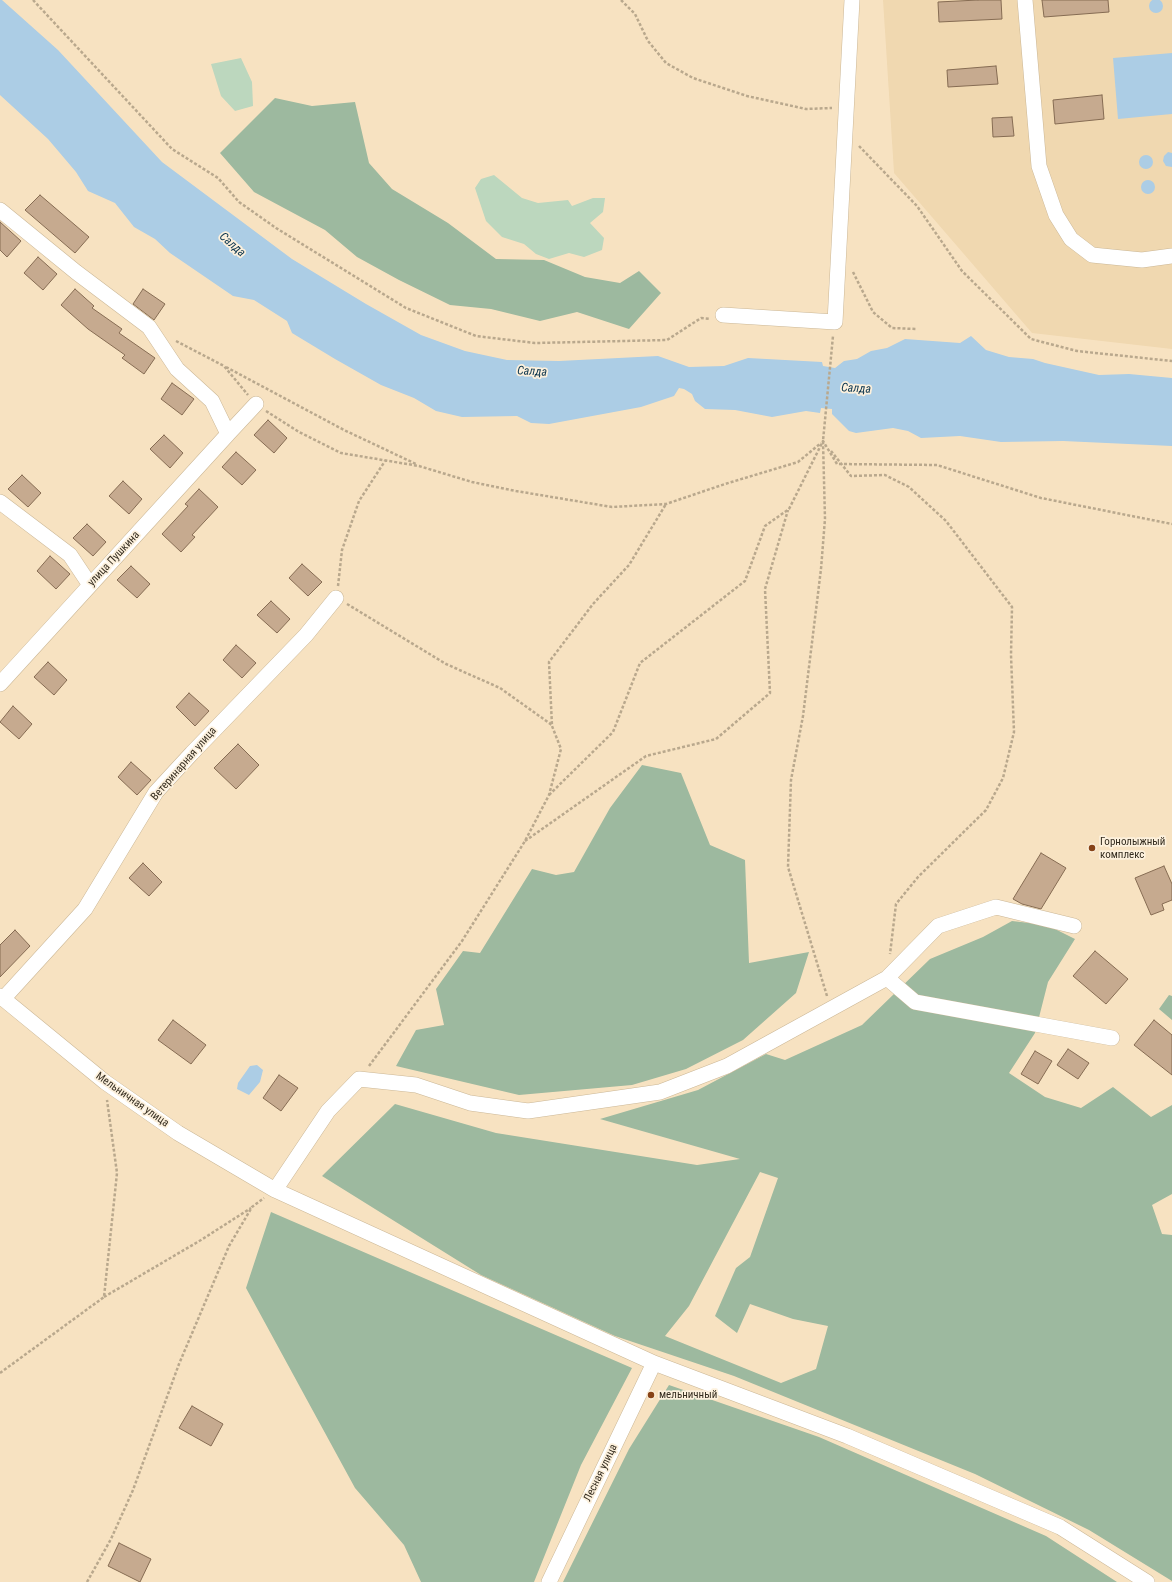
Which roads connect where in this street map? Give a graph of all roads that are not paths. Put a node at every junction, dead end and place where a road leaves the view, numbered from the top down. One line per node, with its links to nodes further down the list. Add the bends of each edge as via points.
1 (852, 0): 5 (street, via 835,322)
2 (1025, 0): 4 (street, via 1039,166 1056,215 1070,239 1092,255 1142,260)
3 (0, 210): 7 (street, via 149,327 177,369 212,401)
4 (1172, 256)
5 (720, 317)
6 (256, 404): 7 (street, улица Пушкина)
7 (228, 434): 9 (street, улица Пушкина)
8 (0, 502): 9 (street, via 70,555)
9 (90, 585): 11 (street, улица Пушкина)
10 (336, 598): 14 (street, Ветеринарная улица, via 306,635 156,792 85,909)
11 (0, 684)
12 (1074, 926): 13 (street, via 996,907 938,926)
13 (887, 978): 15 (street, via 915,1002); 16 (street, via 726,1066 660,1092 528,1111 470,1103 416,1085 359,1079 328,1111)
14 (2, 997): 16 (street, Мельничная улица, via 104,1082 178,1133)
15 (1112, 1038)
16 (275, 1190): 17 (street, Мельничная улица)
17 (654, 1363): 18 (street, Лесная улица); 19 (street, Мельничная улица, via 847,1436 1060,1527)
18 (549, 1582)
19 (1147, 1582)

